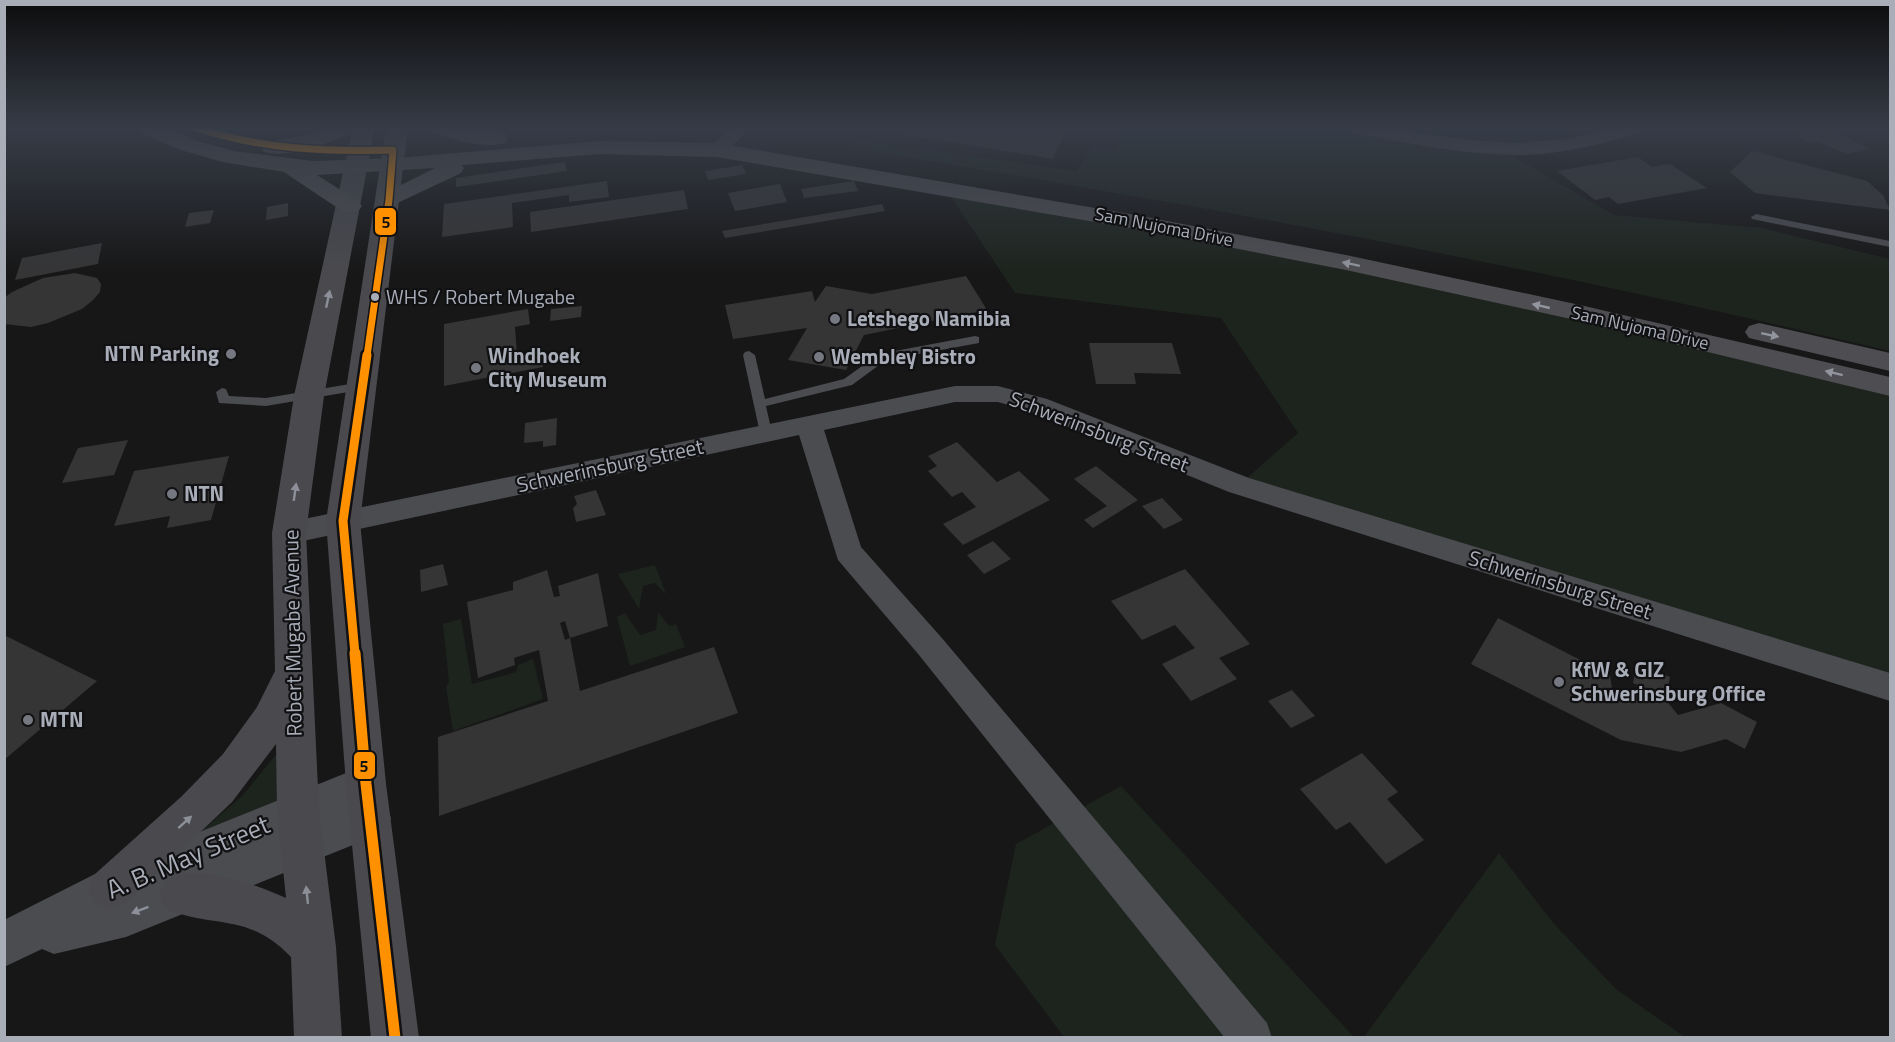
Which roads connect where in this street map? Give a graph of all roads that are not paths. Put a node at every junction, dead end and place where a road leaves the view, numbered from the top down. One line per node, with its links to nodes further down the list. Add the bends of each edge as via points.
1 (304, 176): 8 (highway)
2 (355, 176): 8 (main road, Robert Mugabe Avenue)
3 (391, 176): 7 (main road)
4 (435, 176): 7 (highway)
5 (915, 176): 15 (highway, Sam Nujoma Drive, one-way to 5, via 1509,298)
6 (966, 176): 13 (highway, Sam Nujoma Drive, one-way to 13, via 1340,240)
7 (389, 200): 14 (main road)
8 (350, 206): 17 (main road, Robert Mugabe Avenue, one-way to 8)
9 (1756, 217): 10 (lane)
10 (1890, 244)
11 (975, 340): 18 (lane, via 883,357 848,382)
12 (749, 354): 18 (lane)
13 (1890, 362)
14 (362, 386): 17 (lane); 21 (main road)
15 (1890, 387)
16 (222, 392): 17 (lane, via 223,400 266,402)
17 (309, 396): 22 (main road, Robert Mugabe Avenue, one-way to 17)
18 (760, 404): 20 (lane)
19 (809, 424): 20 (street, Schwerinsburg Street); 24 (street, Schwerinsburg Street, via 956,393 998,394 1038,405 1239,485); 33 (street, via 848,552 938,655)
20 (766, 433): 21 (street, Schwerinsburg Street)
21 (343, 521): 22 (street, Schwerinsburg Street); 25 (main road)
22 (289, 533): 23 (main road, Robert Mugabe Avenue)
23 (293, 671): 26 (main road, Robert Mugabe Avenue); 27 (main road, one-way to 23, via 196,812 240,761 271,720)
24 (1890, 687)
25 (368, 801): 26 (street, A. B. May Street); 32 (main road)
26 (300, 828): 27 (street, A. B. May Street); 28 (street, A. B. May Street); 30 (main road, Robert Mugabe Avenue, one-way to 26)
27 (110, 889): 29 (street, A. B. May Street)
28 (181, 894): 29 (street, A. B. May Street, one-way to 29, via 126,915); 30 (main road, via 252,906 282,919)
29 (9, 943)
30 (313, 947): 31 (main road, Robert Mugabe Avenue)
31 (318, 1038)
32 (395, 1038)
33 (1252, 1038)

